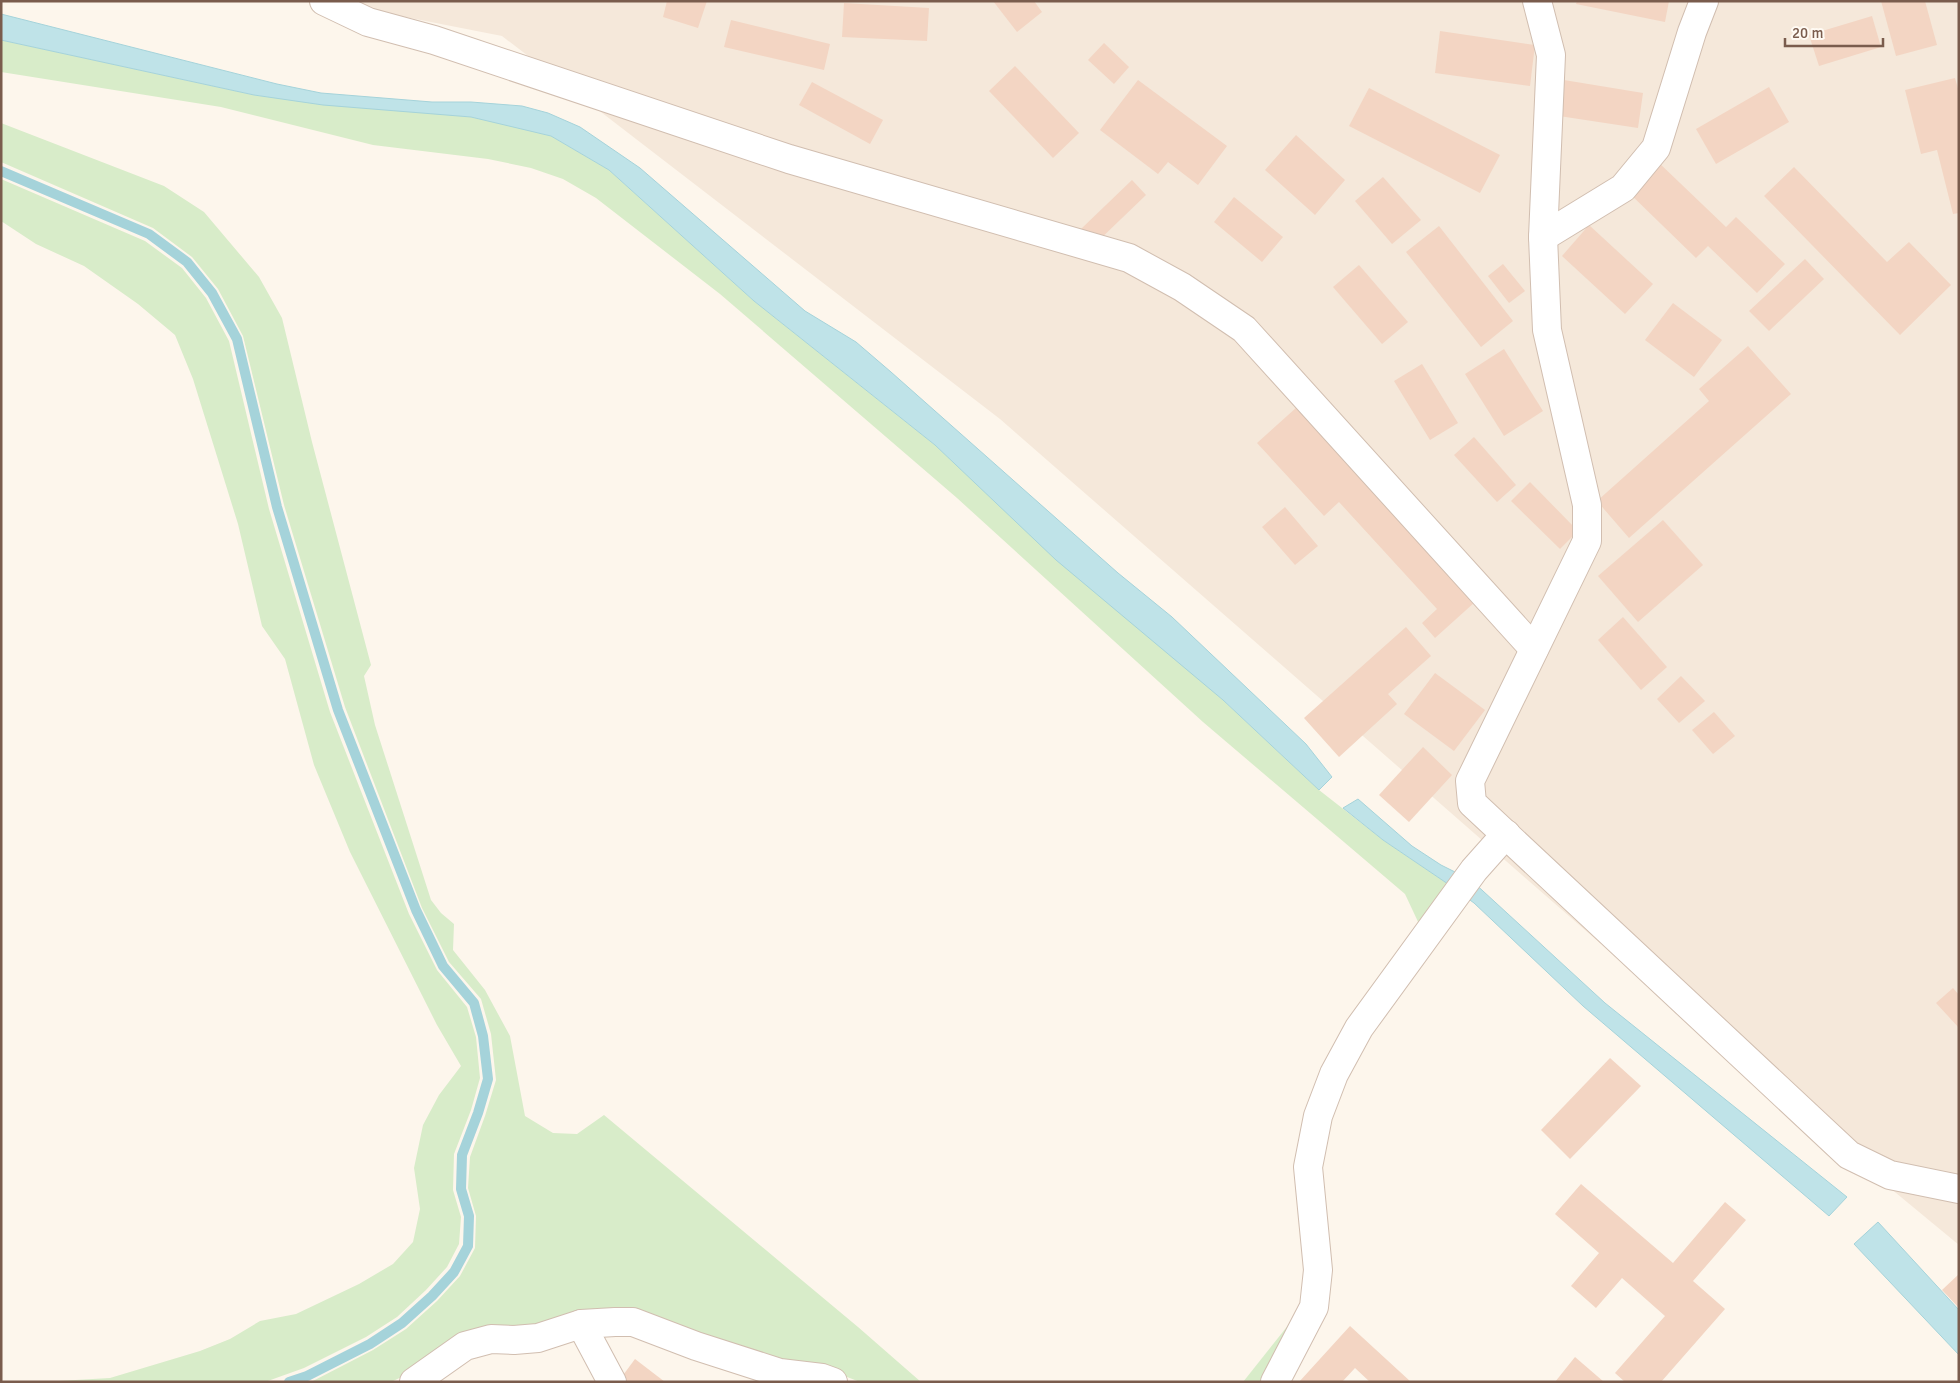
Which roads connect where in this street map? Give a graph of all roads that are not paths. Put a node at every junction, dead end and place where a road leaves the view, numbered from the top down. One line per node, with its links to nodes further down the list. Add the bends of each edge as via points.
1 (324, 1): 5 (street, via 368,22 434,40 789,159 1129,258 1182,287 1244,329)
2 (1536, 1): 4 (street, via 1551,55)
3 (1704, 1): 4 (street, via 1656,148 1623,188)
4 (1543, 237): 5 (street, via 1547,330 1587,505 1586,541)
5 (1534, 649): 6 (street, via 1470,781 1472,804)
6 (1506, 834): 7 (street, via 1849,1155 1890,1175); 12 (street, via 1474,870 1359,1028 1334,1074 1318,1116 1308,1167 1318,1270 1314,1307)
7 (1959, 1189)
8 (581, 1324): 9 (street, via 538,1338 491,1339 464,1346); 10 (street); 11 (street, via 633,1322 746,1364)
9 (414, 1382)
10 (612, 1382)
11 (833, 1382)
12 (1275, 1382)

